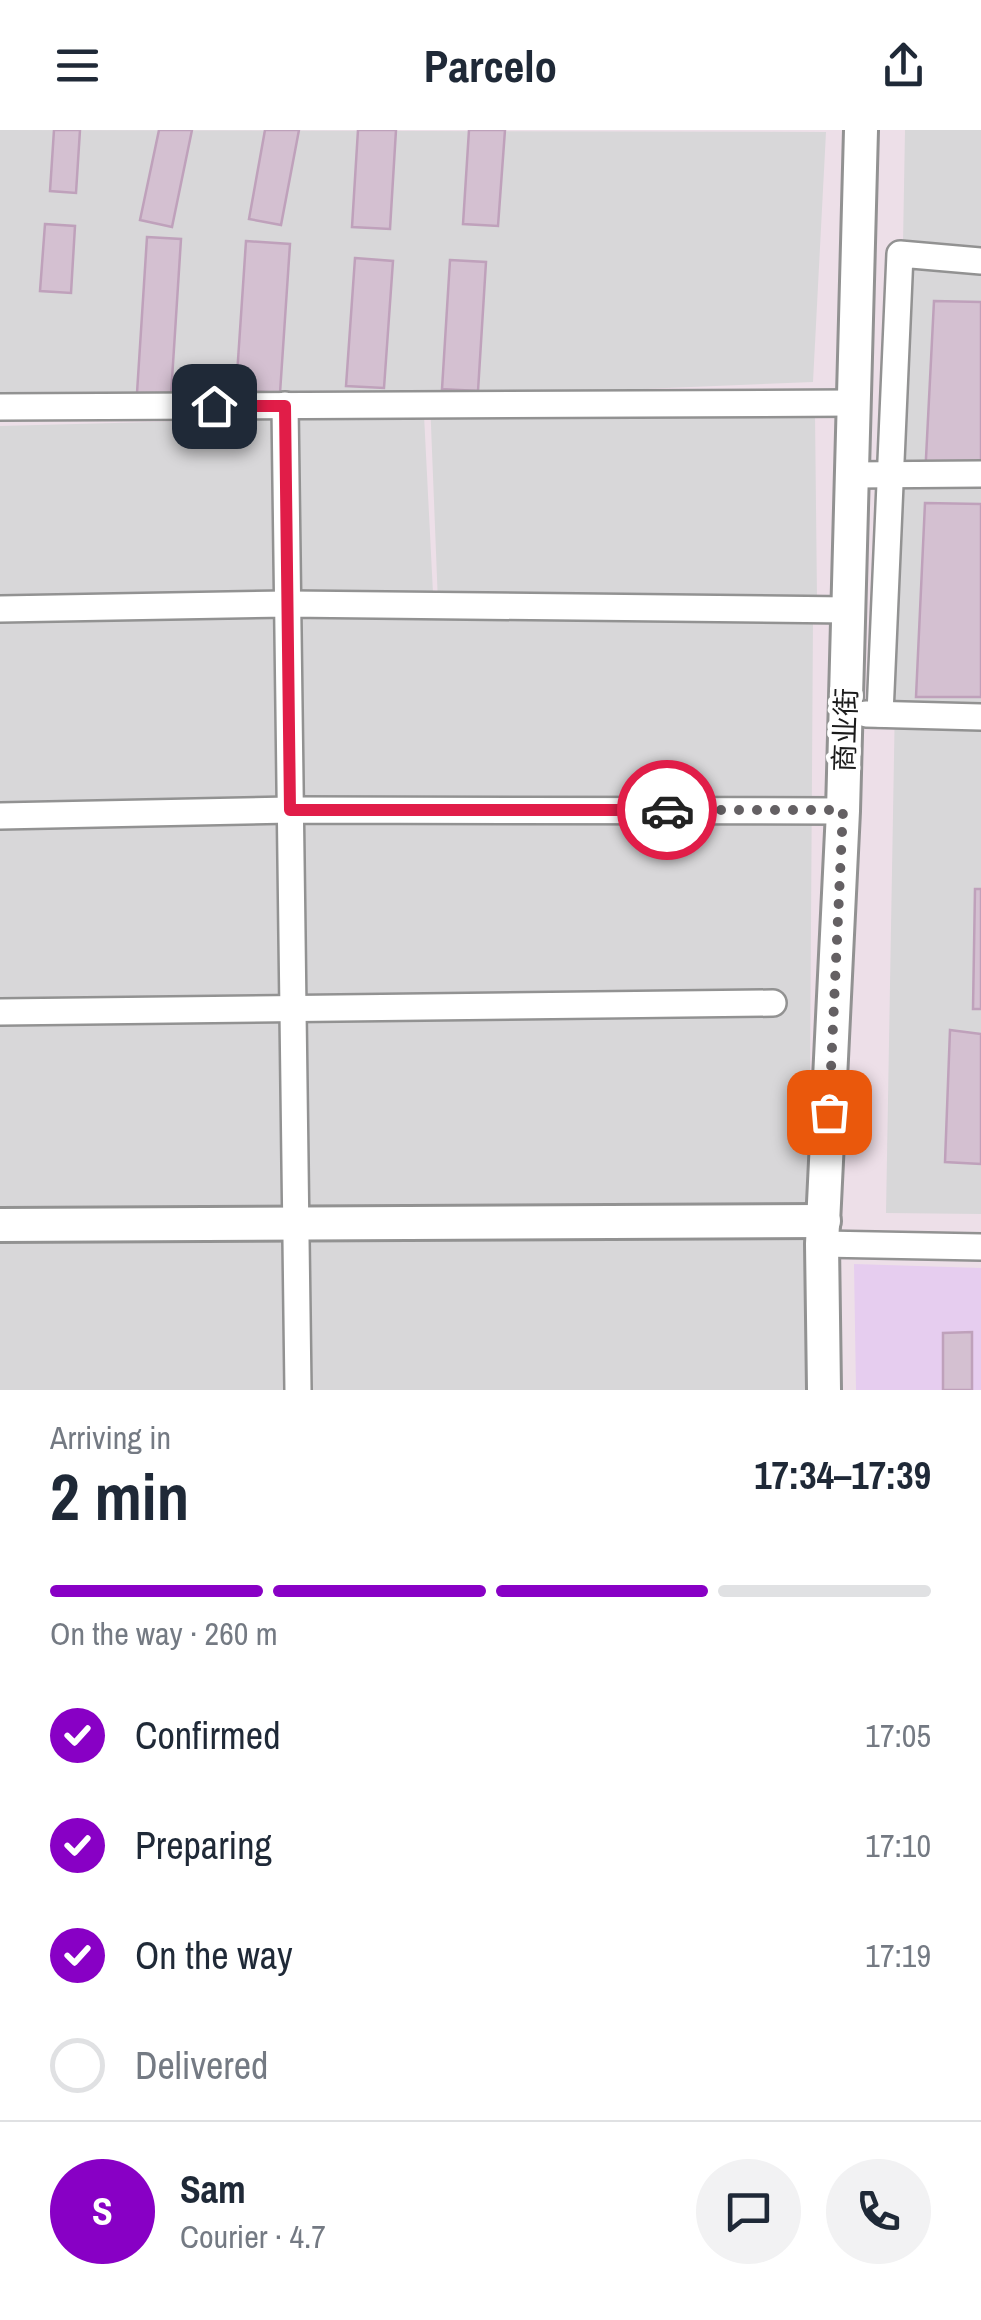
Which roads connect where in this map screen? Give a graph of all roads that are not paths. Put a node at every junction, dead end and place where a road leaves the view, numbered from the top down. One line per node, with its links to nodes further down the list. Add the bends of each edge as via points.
1 (861, 130): 3 (street, 商业街)
2 (981, 261): 12 (street, via 900,254)
3 (854, 403): 4 (street); 7 (street, 商业街)
4 (285, 406): 5 (street); 8 (street)
5 (0, 407)
6 (981, 474): 7 (street)
7 (852, 475): 10 (street, 商业街)
8 (288, 604): 9 (street); 10 (street); 14 (street)
9 (0, 609)
10 (849, 610): 11 (street, 商业街)
11 (846, 714): 12 (street); 15 (street, 商业街)
12 (880, 714): 13 (street)
13 (981, 717)
14 (290, 810): 15 (street); 16 (street); 18 (street)
15 (843, 810): 22 (street, 商业街)
16 (0, 816)
17 (773, 1003): 18 (street)
18 (294, 1010): 19 (street); 20 (street)
19 (0, 1012)
20 (298, 1224): 21 (street); 22 (street); 24 (street)
21 (0, 1225)
22 (823, 1233): 23 (street); 25 (street, 商业街)
23 (981, 1246)
24 (298, 1390)
25 (824, 1390)

